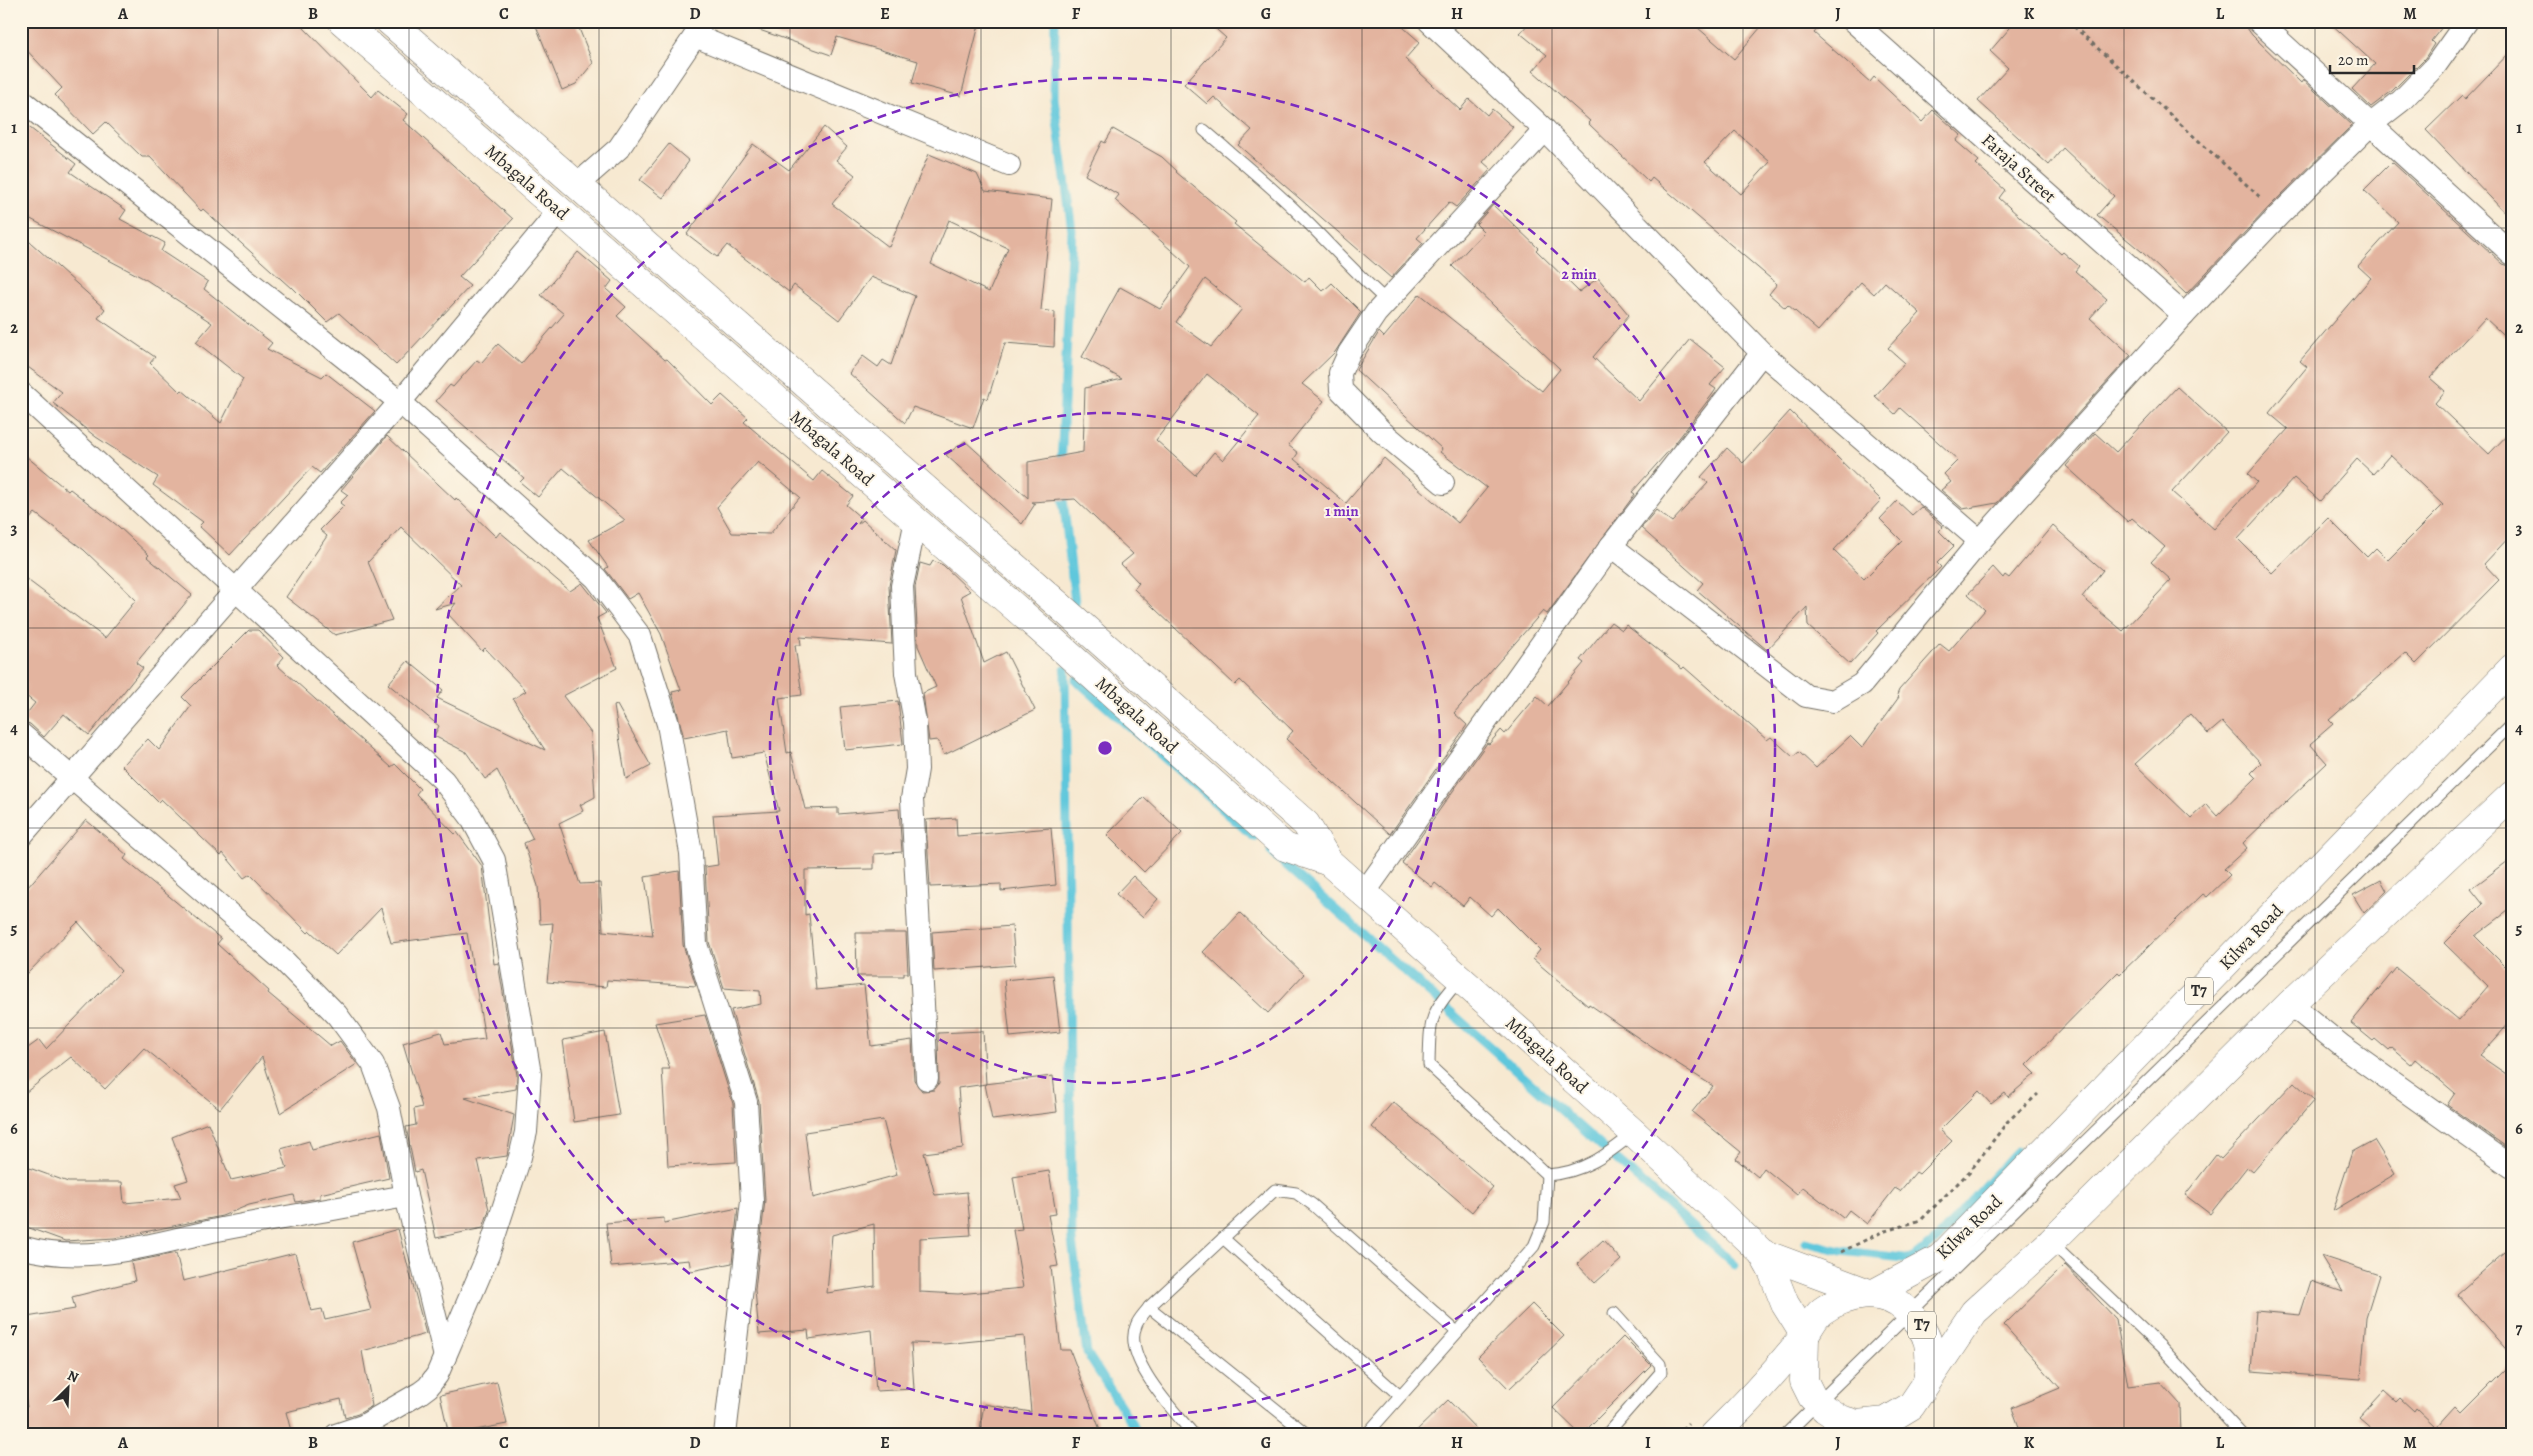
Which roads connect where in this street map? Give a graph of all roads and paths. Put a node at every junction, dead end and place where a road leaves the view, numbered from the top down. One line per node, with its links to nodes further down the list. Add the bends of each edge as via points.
1 (342, 21): 15 (main road, Mbagala Road)
2 (388, 21): 14 (main road, Mbagala Road)
3 (1429, 21): 12 (street)
4 (1853, 21): 19 (street, Faraja Street)
5 (2068, 21): 16 (path)
6 (2258, 21): 10 (street)
7 (2467, 21): 10 (street, via 2435,66 2401,101)
8 (699, 29): 13 (street); 14 (street, via 619,148 587,176)
9 (21, 100): 22 (street)
10 (2370, 125): 16 (street); 17 (street)
11 (1204, 130): 18 (lane, via 1292,207)
12 (1545, 130): 18 (street); 20 (street)
13 (1009, 165)
14 (580, 189): 34 (main road, Mbagala Road, via 1306,824)
15 (559, 211): 22 (street); 24 (main road, Mbagala Road)
16 (2279, 215): 19 (street)
17 (2512, 254)
18 (1387, 301): 23 (street, via 1349,353 1340,373 1341,390 1382,432)
19 (2184, 315): 25 (street)
20 (1762, 353): 25 (street); 26 (street)
21 (21, 393): 27 (street)
22 (400, 402): 27 (street); 61 (street, via 596,578 640,636 665,715 691,853 696,944 746,1102 752,1201)
23 (1443, 483)
24 (916, 520): 34 (main road, Mbagala Road, via 1285,847); 38 (street, via 903,572 903,634 915,722 917,769 912,799)
25 (1980, 541): 26 (street, via 1862,684 1833,700 1806,696)
26 (1610, 546): 35 (street)
27 (235, 592): 31 (street); 53 (street, via 442,780 471,817 494,860 530,1074 526,1132 488,1255)
28 (2512, 668): 47 (main road, Kilwa Road / T7, via 1940,1258)
29 (2512, 724): 50 (lane)
30 (21, 734): 31 (street)
31 (72, 778): 33 (street); 42 (street, via 285,962 337,1015 373,1064 389,1108)
32 (2512, 795): 37 (main road, T7)
33 (21, 836)
34 (1329, 862): 35 (main road, Mbagala Road)
35 (1364, 893): 36 (main road, Mbagala Road)
36 (1462, 978): 39 (main road, Mbagala Road); 41 (lane, via 1432,1017 1429,1065)
37 (2290, 1004): 40 (street, via 2342,1046); 44 (main road, T7)
38 (927, 1079)
39 (1634, 1133): 41 (lane, via 1594,1163 1567,1174); 46 (main road, Mbagala Road)
40 (2512, 1167)
41 (1547, 1175): 51 (lane, via 1544,1222 1534,1246)
42 (406, 1196): 45 (street, via 144,1248 93,1255 52,1253); 53 (street)
43 (1223, 1238): 48 (lane); 51 (lane, via 1275,1190 1296,1193); 55 (lane)
44 (2051, 1242): 54 (main road, T7, via 1974,1312); 69 (lane, via 2161,1347)
45 (21, 1247)
46 (1762, 1253): 47 (main road, Mbagala Road); 52 (main road, Mbagala Road, via 1785,1304)
47 (1872, 1294): 50 (main road, T7, via 1900,1304); 52 (main road, T7, via 1844,1298 1820,1312)
48 (1149, 1307): 62 (lane, via 1135,1327 1134,1352 1154,1386); 63 (lane)
49 (1614, 1313): 65 (lane, via 1660,1364 1661,1372)
50 (1910, 1314): 54 (main road, T7, via 1922,1325 1931,1353); 56 (lane)
51 (1457, 1332): 55 (lane)
52 (1805, 1336): 56 (main road, T7, via 1804,1381); 66 (main road, T7)
53 (445, 1357): 59 (street, via 428,1388)
54 (1927, 1383): 57 (main road, T7)
55 (1400, 1396): 64 (lane)
56 (1818, 1402): 58 (main road, T7); 67 (lane)
57 (1911, 1406): 58 (main road, T7, via 1886,1421); 68 (street)
58 (1851, 1429)
59 (367, 1430): 60 (street)
60 (336, 1435)
61 (725, 1435)
62 (1194, 1435)
63 (1308, 1435)
64 (1366, 1435)
65 (1606, 1435)
66 (1714, 1435)
67 (1785, 1435)
68 (1892, 1435)
69 (2242, 1435)

